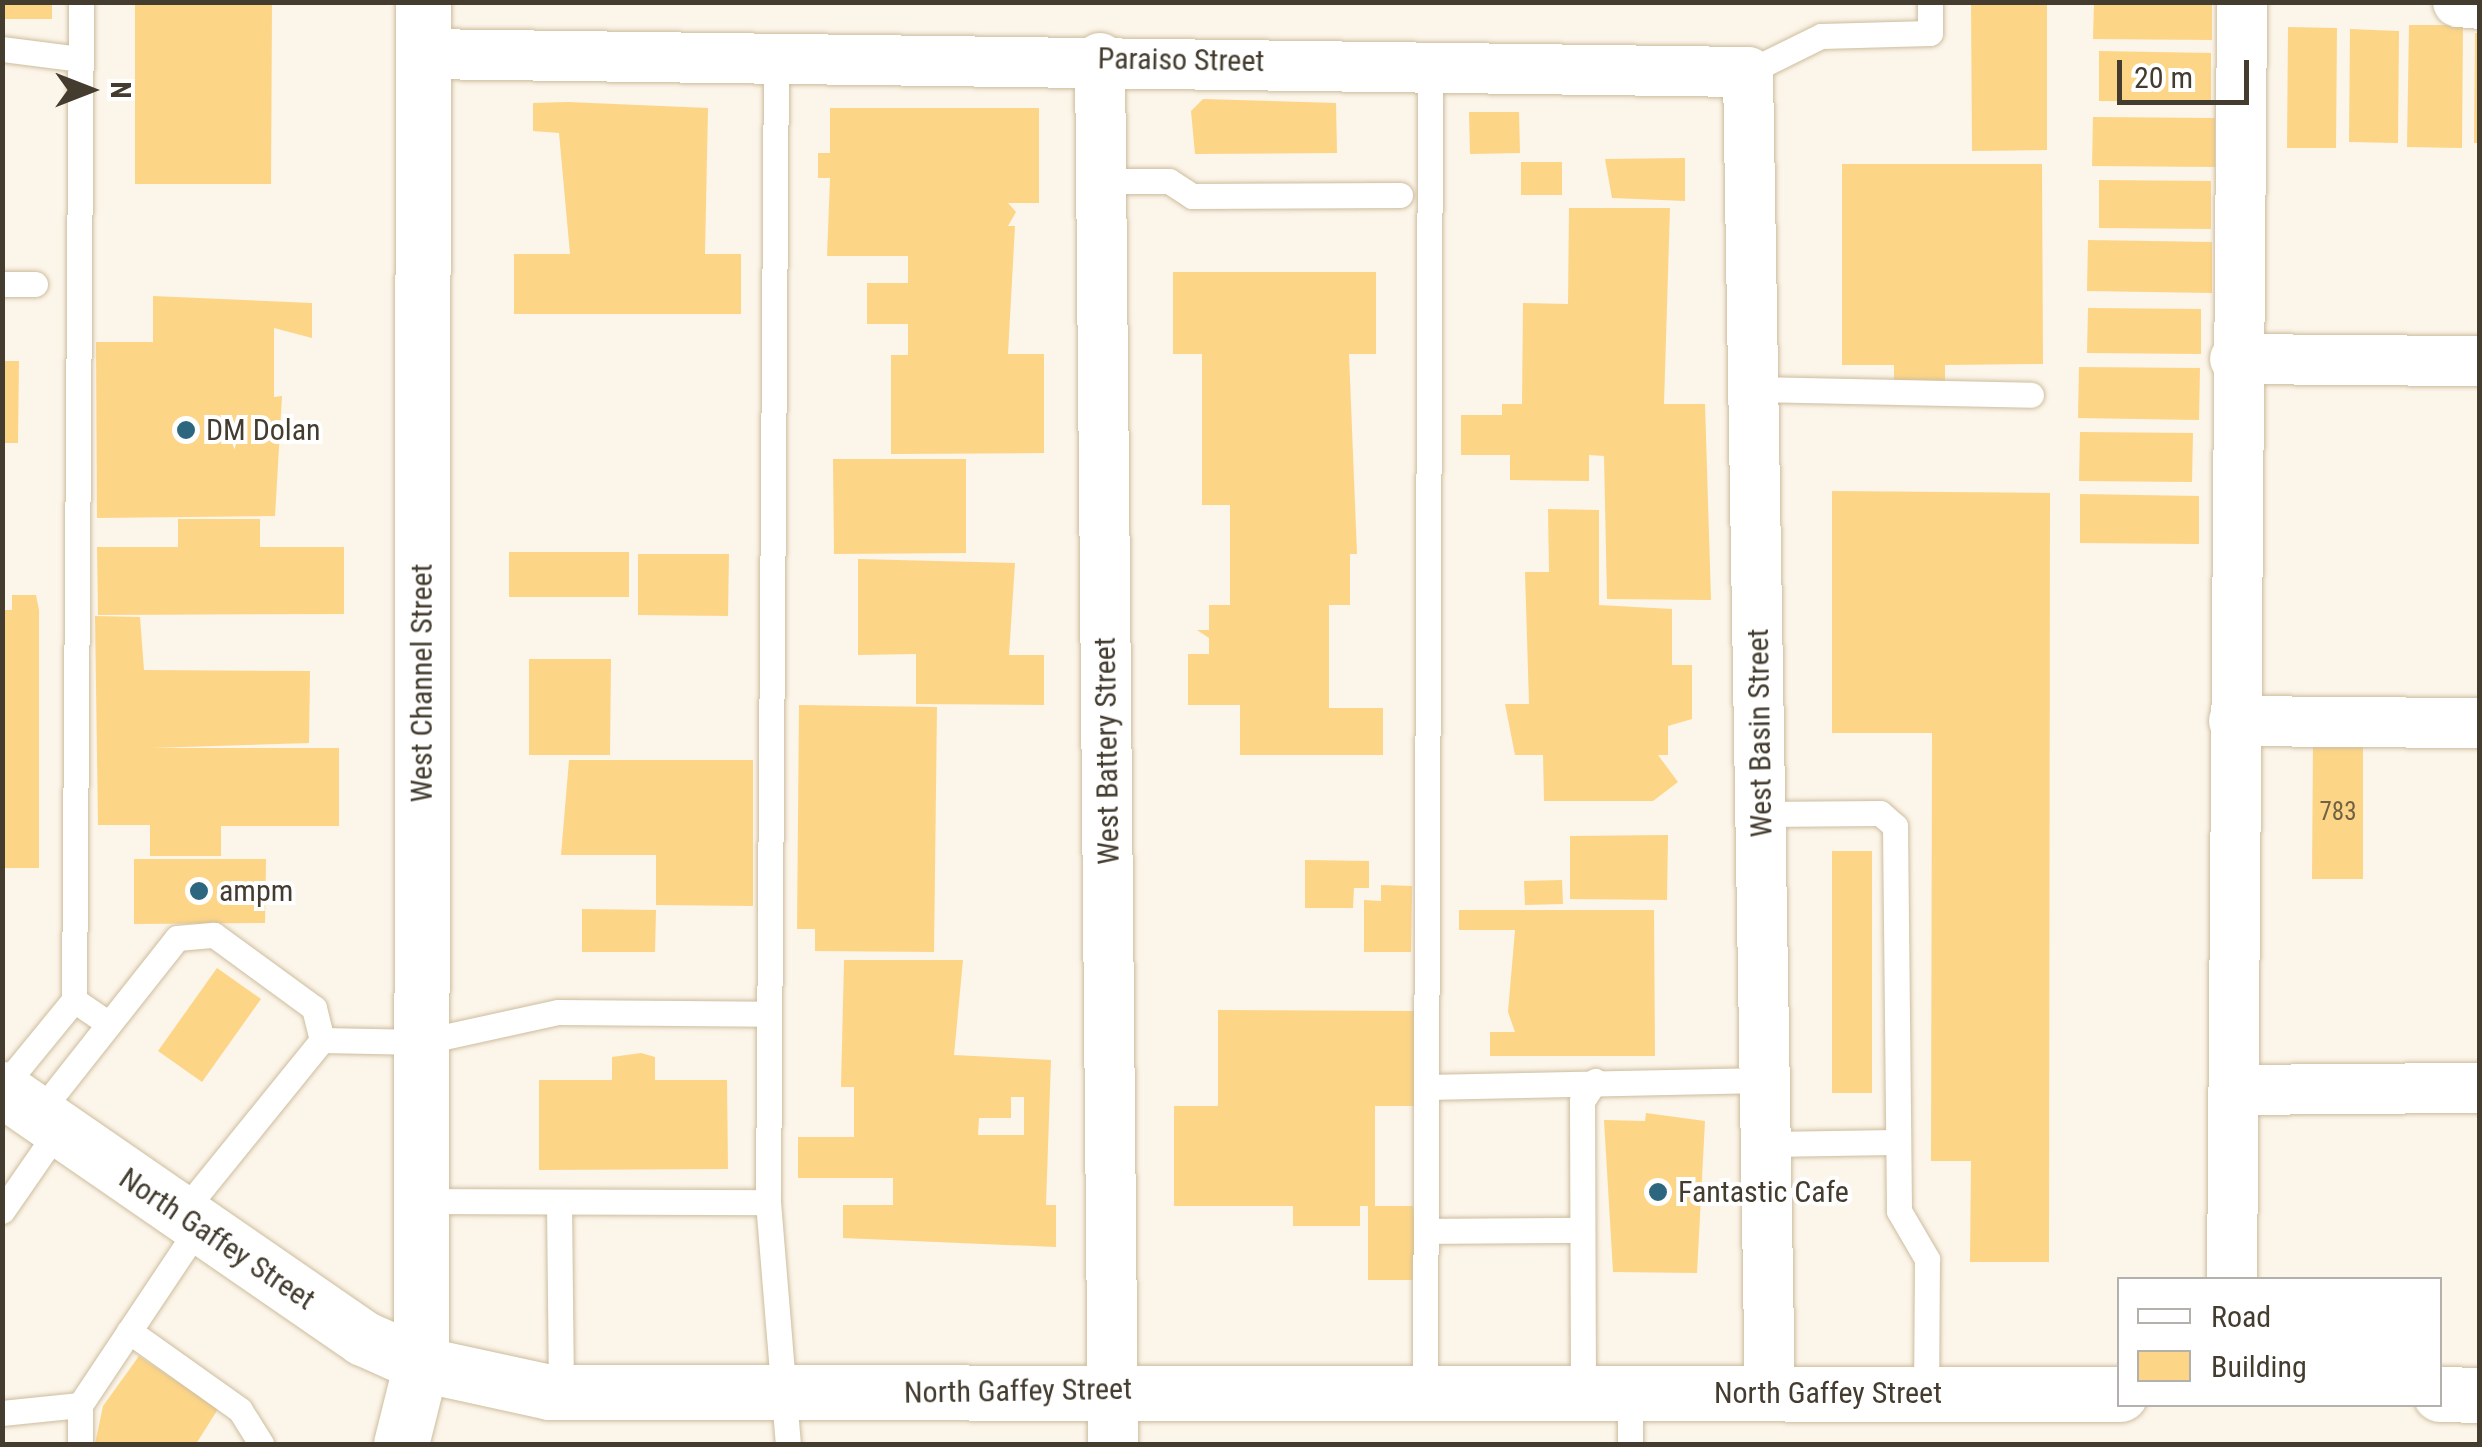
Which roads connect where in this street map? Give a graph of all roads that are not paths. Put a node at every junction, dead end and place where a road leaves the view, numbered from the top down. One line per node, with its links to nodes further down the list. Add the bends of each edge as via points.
1 (80, 2): 10 (lane)
2 (1930, 2): 12 (lane, Paraiso Street, via 1930,32 1821,36)
3 (2242, 2): 17 (street)
4 (2458, 2): 5 (street)
5 (2480, 4)
6 (423, 28): 8 (street, Paraiso Street); 28 (main road, West Channel Street)
7 (2, 49): 10 (lane)
8 (776, 56): 9 (street, Paraiso Street); 25 (lane)
9 (1100, 58): 11 (street, Paraiso Street); 13 (street, West Battery Street)
10 (80, 59): 24 (lane)
11 (1430, 65): 12 (street, Paraiso Street); 31 (lane)
12 (1748, 72): 19 (street, West Basin Street)
13 (1101, 181): 14 (lane, via 1169,181 1192,196); 47 (street, West Battery Street)
14 (1400, 195)
15 (2, 284): 16 (lane)
16 (35, 284)
17 (2235, 359): 18 (street); 21 (street)
18 (2480, 361)
19 (1755, 389): 20 (lane); 23 (street, West Basin Street)
20 (2032, 395)
21 (2234, 721): 22 (street); 33 (street)
22 (2480, 723)
23 (1761, 814): 29 (street, West Basin Street); 35 (lane, via 1880,813 1895,826)
24 (74, 1000): 26 (lane); 34 (lane)
25 (769, 1014): 28 (lane, via 558,1012); 39 (lane)
26 (109, 1024): 27 (lane, via 176,938 214,935 314,1008); 34 (lane)
27 (322, 1040): 28 (lane); 41 (lane)
28 (421, 1042): 37 (main road, West Channel Street)
29 (1764, 1080): 30 (lane); 36 (street, West Basin Street)
30 (1595, 1081): 31 (lane); 42 (lane, via 1582,1101)
31 (1426, 1087): 43 (lane)
32 (2480, 1088): 33 (street)
33 (2234, 1090): 44 (street)
34 (25, 1105): 40 (lane); 41 (main road, North Gaffey Street)
35 (1897, 1142): 36 (lane); 51 (lane, via 1899,1211 1927,1259)
36 (1766, 1144): 50 (street, West Basin Street)
37 (421, 1201): 38 (lane); 46 (main road, West Channel Street)
38 (559, 1202): 39 (lane); 49 (lane)
39 (768, 1202): 58 (lane)
40 (2, 1211)
41 (191, 1219): 45 (lane); 46 (main road, North Gaffey Street, via 363,1338)
42 (1582, 1230): 43 (lane); 56 (lane)
43 (1426, 1232): 48 (lane)
44 (2232, 1277)
45 (129, 1332): 55 (lane); 60 (lane, via 240,1410)
46 (421, 1364): 49 (main road, North Gaffey Street); 61 (main road, West Channel Street); 62 (main road, West Channel Street)
47 (1113, 1389): 48 (main road, North Gaffey Street); 58 (main road, North Gaffey Street); 63 (street, West Battery Street)
48 (1425, 1391): 56 (main road, North Gaffey Street)
49 (561, 1392): 58 (main road, North Gaffey Street)
50 (1770, 1394): 51 (main road, North Gaffey Street); 56 (main road, North Gaffey Street)
51 (1926, 1394): 52 (main road, North Gaffey Street)
52 (2117, 1394)
53 (2442, 1394): 54 (main road)
54 (2480, 1394)
55 (80, 1405): 57 (lane); 59 (lane)
56 (1614, 1408)
57 (2, 1413)
58 (784, 1420)
59 (80, 1444)
60 (262, 1444)
61 (402, 1444)
62 (436, 1444)
63 (1113, 1444)

